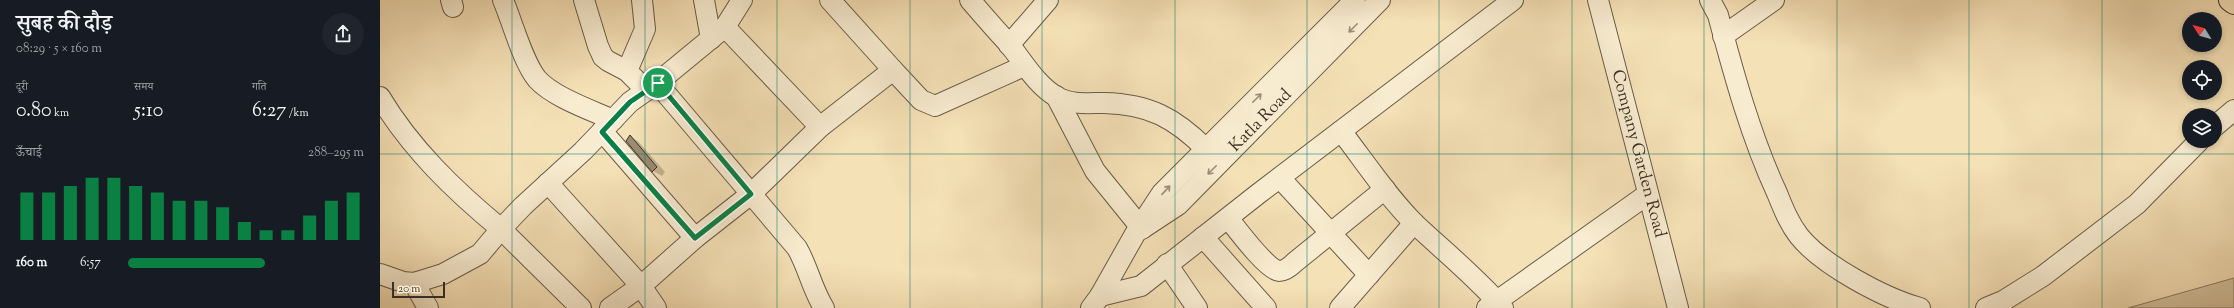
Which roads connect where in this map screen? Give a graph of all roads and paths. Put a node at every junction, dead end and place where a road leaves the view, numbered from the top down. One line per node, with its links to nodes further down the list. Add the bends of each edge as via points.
1 (503, 0): 28 (street, via 537,78)
2 (584, 0): 22 (street, via 603,57)
3 (642, 0): 22 (street, via 645,29)
4 (704, 0): 17 (street)
5 (742, 0): 17 (street)
6 (830, 0): 21 (street)
7 (970, 0): 19 (street)
8 (1048, 0): 19 (street)
9 (1355, 0): 31 (street, Katla Road, one-way to 9)
10 (1380, 0): 31 (street, Katla Road, one-way to 31)
11 (1514, 0): 30 (street)
12 (1598, 0): 38 (street, Company Garden Road)
13 (1710, 0): 18 (street)
14 (1774, 0): 18 (street)
15 (2230, 0): 16 (main road)
16 (2234, 3)
17 (718, 33): 23 (street); 29 (street)
18 (1723, 36): 62 (street, via 1760,154 1788,221 1799,237 1836,267 1886,296)
19 (1009, 45): 20 (street)
20 (1024, 66): 21 (street, via 935,106 921,100); 24 (street)
21 (893, 70): 29 (street)
22 (627, 71): 23 (street)
23 (652, 86): 28 (street, via 630,102); 37 (street)
24 (1056, 96): 33 (street, via 1069,102 1127,104 1146,108 1176,123); 42 (street, via 1095,171)
25 (380, 97): 41 (street, via 401,128 432,164 469,202)
26 (2234, 110): 27 (street)
27 (2222, 120)
28 (607, 126): 35 (street); 45 (street)
29 (820, 127): 37 (street)
30 (1341, 131): 34 (street); 36 (street)
31 (1233, 135): 33 (street, Katla Road); 42 (street, Katla Road, one-way to 42, via 1178,205)
32 (2192, 148): 63 (street, via 2137,204 2043,276 2003,301)
33 (1206, 150): 42 (street, Katla Road, one-way to 33, via 1162,194)
34 (1280, 178): 39 (street); 43 (street)
35 (548, 183): 41 (street); 50 (street)
36 (1385, 189): 40 (street); 43 (street)
37 (751, 194): 45 (street); 57 (street, via 797,248 810,282)
38 (1648, 194): 52 (street); 61 (street, Company Garden Road)
39 (1228, 218): 43 (street, via 1265,261 1279,271 1287,269); 44 (street)
40 (1414, 223): 48 (street); 52 (street, via 1482,284)
41 (501, 229): 49 (street, via 480,254 470,261); 54 (street)
42 (1139, 230): 51 (street, Katla Road)
43 (1331, 233): 48 (street)
44 (1203, 237): 46 (street); 59 (street)
45 (695, 238): 50 (street)
46 (1167, 264): 51 (street, via 1142,286); 58 (street)
47 (380, 274): 49 (street)
48 (1369, 275): 60 (street)
49 (414, 283): 53 (street)
50 (641, 286): 55 (street); 56 (street)
51 (1096, 302)
52 (1495, 307)
53 (428, 308)
54 (581, 308)
55 (610, 308)
56 (656, 308)
57 (824, 308)
58 (1197, 308)
59 (1266, 308)
60 (1340, 308)
61 (1678, 308)
62 (1920, 308)
63 (1986, 308)

